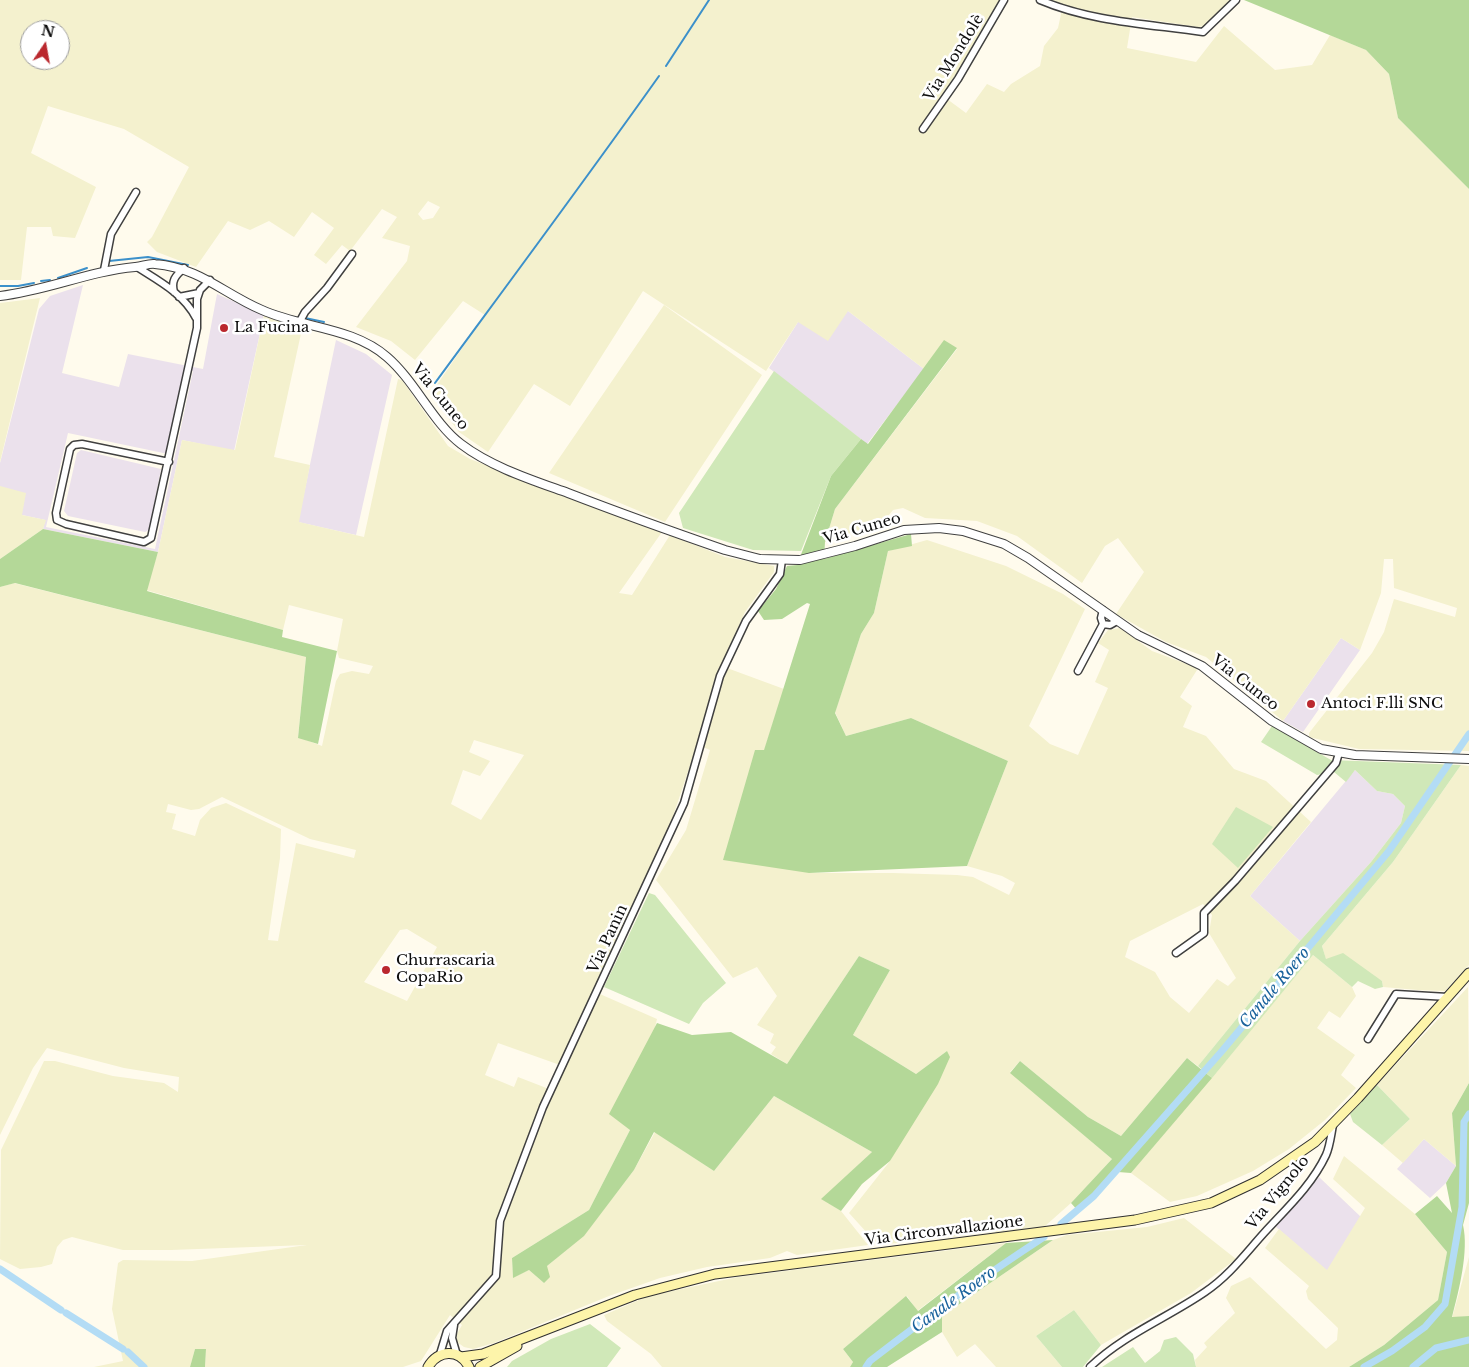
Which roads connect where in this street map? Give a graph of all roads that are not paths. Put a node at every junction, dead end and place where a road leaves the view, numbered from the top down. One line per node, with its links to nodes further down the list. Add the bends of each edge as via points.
1 (1004, 0): 4 (street, Via Mondolè, via 958,79)
2 (1040, 0): 3 (street, via 1072,13 1203,32)
3 (1236, 0)
4 (923, 129)
5 (136, 192): 9 (street, via 111,234)
6 (352, 254): 15 (street)
7 (137, 267): 8 (street, Via Cuneo, via 152,263); 9 (street, Via Cuneo); 12 (street)
8 (184, 268): 10 (street, Via Cuneo); 12 (street, via 175,276 172,285)
9 (104, 270): 13 (street, Via Cuneo, via 39,289)
10 (210, 280): 11 (street); 15 (street, Via Cuneo, via 256,307)
11 (199, 293): 12 (street); 14 (street)
12 (177, 294): 14 (street)
13 (0, 296)
14 (196, 318): 16 (street, via 197,328)
15 (299, 323): 17 (street, Via Cuneo, via 351,337 386,356 459,443 477,454 522,476 725,550 760,559)
16 (169, 462): 16 (street, via 148,540 144,542 57,520 70,449 74,445)
17 (782, 560): 18 (street, Via Cuneo, via 800,560 904,530 940,528 963,531 1004,544); 29 (street, Via Panin, via 780,574 746,621 720,676 684,803 543,1107 500,1221 496,1276)
18 (1102, 610): 19 (street, Via Cuneo); 20 (street)
19 (1117, 620): 20 (street, via 1110,625); 22 (street, Via Cuneo, via 1154,644 1202,666 1282,728 1321,749)
20 (1103, 624): 21 (street)
21 (1078, 671)
22 (1339, 753): 23 (street, Via Cuneo); 24 (street, via 1336,763 1204,914 1204,933)
23 (1466, 758)
24 (1176, 953)
25 (1469, 973): 26 (main road, Via Vignolo)
26 (1448, 997): 27 (street, via 1396,994); 28 (main road, Via Vignolo)
27 (1368, 1039)
28 (1333, 1125): 30 (main road, Via Circonvallazione, via 1303,1151 1260,1180 1211,1203 1186,1210 1136,1220 714,1274 635,1295); 36 (street, Via Vignolo, via 1326,1155 1313,1175 1224,1277 1162,1320 1119,1341)
29 (454, 1324): 31 (street, Via Panin, via 447,1331); 32 (street, via 452,1338)
30 (544, 1331): 32 (main road, Via Circonvallazione, via 483,1354); 35 (main road, Via Circonvallazione)
31 (440, 1354): 32 (main road, Via Circonvallazione); 33 (main road)
32 (459, 1356): 34 (main road)
33 (428, 1367)
34 (469, 1367)
35 (480, 1367)
36 (1090, 1367)

